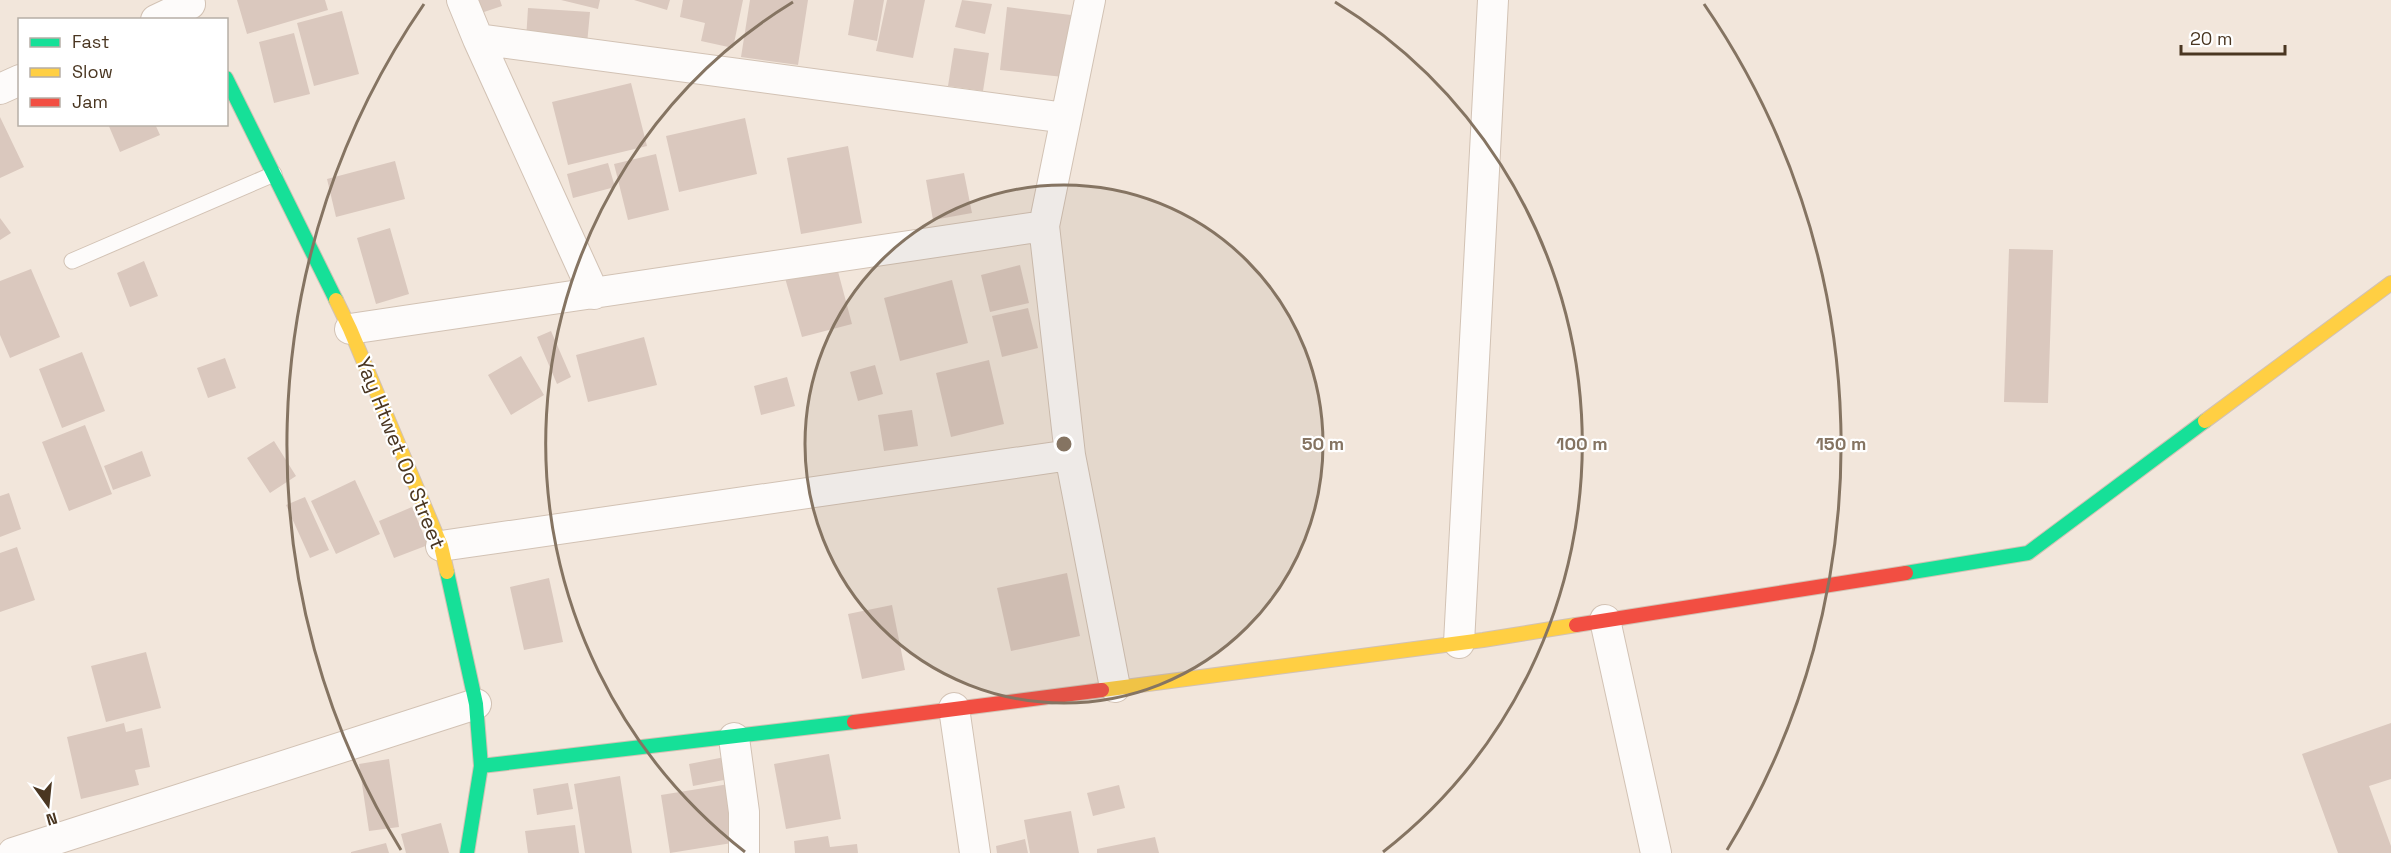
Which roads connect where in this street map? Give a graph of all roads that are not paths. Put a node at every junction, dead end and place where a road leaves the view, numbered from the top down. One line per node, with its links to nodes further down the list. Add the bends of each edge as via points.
1 (462, 0): 6 (street)
2 (1090, 0): 10 (street)
3 (1492, 0): 20 (street)
4 (192, 8): 5 (street)
5 (162, 18)
6 (478, 39): 10 (street); 15 (street)
7 (18, 81): 9 (street)
8 (228, 82): 11 (street, Yay Htwet Oo Street)
9 (0, 89)
10 (1066, 118): 12 (street)
11 (274, 174): 13 (lane); 16 (street, Yay Htwet Oo Street)
12 (1044, 226): 15 (street); 17 (street)
13 (72, 261)
14 (2391, 283): 19 (street, via 2028,553)
15 (594, 294): 16 (street)
16 (350, 329): 18 (street, Yay Htwet Oo Street)
17 (1070, 454): 18 (street); 21 (street)
18 (441, 546): 22 (street, Yay Htwet Oo Street)
19 (1605, 620): 20 (street); 30 (street)
20 (1460, 643): 21 (street)
21 (1114, 687): 23 (street)
22 (476, 704): 25 (street, Yay Htwet Oo Street); 26 (street)
23 (954, 708): 24 (street); 29 (street)
24 (734, 738): 25 (street); 28 (street, via 744,812)
25 (481, 766): 27 (street, Yay Htwet Oo Street)
26 (13, 853)
27 (467, 853)
28 (744, 853)
29 (975, 853)
30 (1656, 853)

